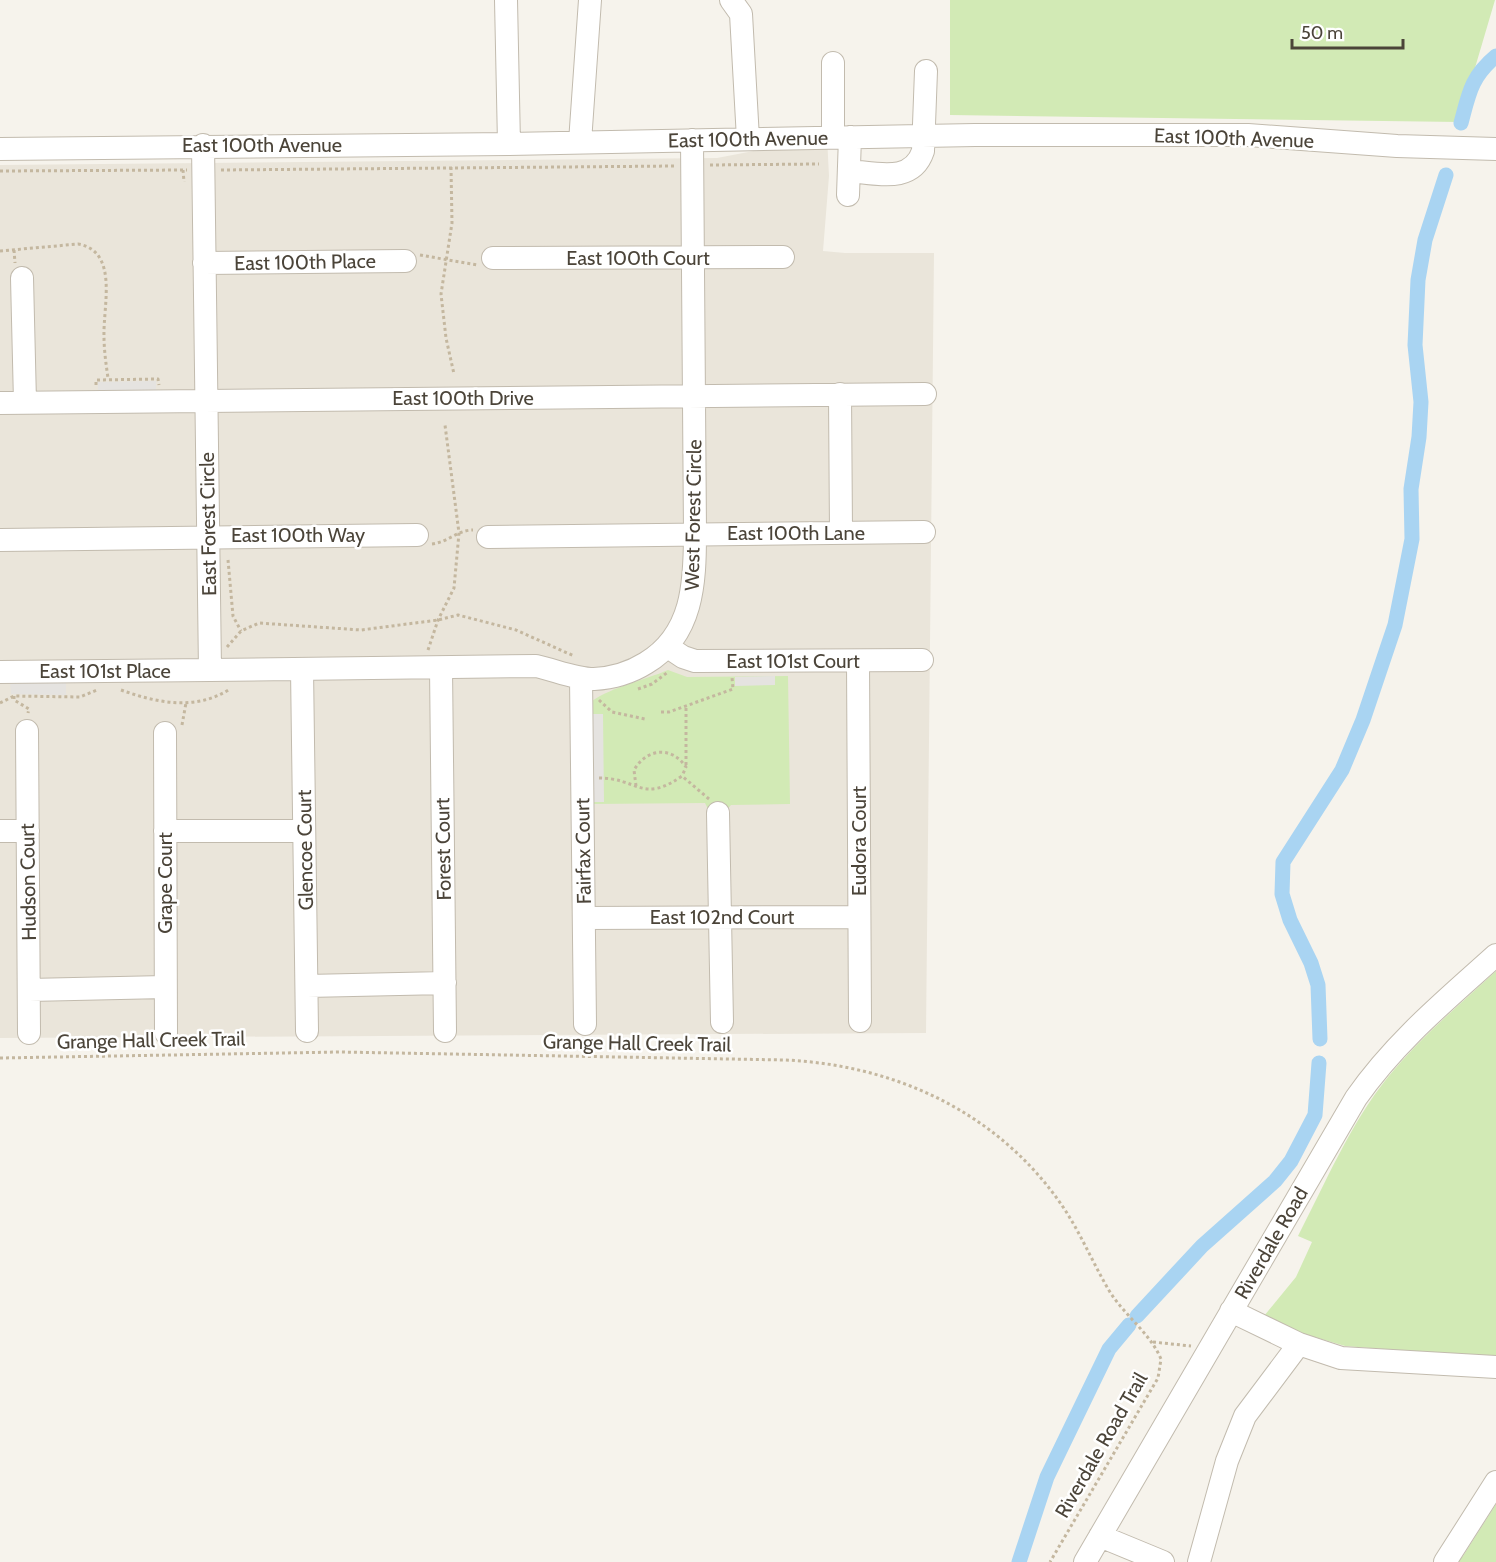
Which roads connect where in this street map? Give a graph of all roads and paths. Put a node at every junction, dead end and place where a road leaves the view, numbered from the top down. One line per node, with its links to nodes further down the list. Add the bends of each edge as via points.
1 (506, 0): 11 (street)
2 (590, 0): 10 (street)
3 (731, 0): 8 (street, via 741,14)
4 (833, 63): 7 (street)
5 (926, 72): 6 (street)
6 (923, 136): 7 (street, East 100th Avenue); 14 (street, East 100th Avenue, via 1248,135); 20 (street, via 920,162 906,173)
7 (842, 137): 8 (street, East 100th Avenue); 20 (street)
8 (748, 139): 9 (street, East 100th Avenue)
9 (692, 140): 10 (street, East 100th Avenue); 16 (street, West Forest Circle)
10 (580, 142): 11 (street, East 100th Avenue)
11 (509, 144): 12 (street, East 100th Avenue)
12 (203, 145): 13 (street, East 100th Avenue); 18 (street, East Forest Circle)
13 (0, 149)
14 (1496, 149)
15 (819, 164): 16 (path)
16 (692, 165): 17 (path); 27 (street, West Forest Circle)
17 (452, 167): 18 (path); 25 (path, via 452,223)
18 (193, 170): 19 (path); 21 (path); 29 (street, East Forest Circle)
19 (0, 171)
20 (849, 171): 22 (street)
21 (184, 187)
22 (848, 195)
23 (0, 251): 32 (path, via 78,244 90,246 100,257 106,272 104,337)
24 (783, 257): 27 (street, East 100th Court)
25 (447, 258): 26 (path, via 475,266); 28 (path, via 423,254); 31 (path, via 441,294)
26 (493, 258): 27 (street, East 100th Court)
27 (693, 258): 37 (street, West Forest Circle)
28 (405, 261): 29 (street, East 100th Place)
29 (204, 263): 38 (street, East Forest Circle)
30 (22, 278): 39 (street)
31 (454, 374)
32 (108, 378): 33 (path, via 158,379); 34 (path, via 96,380)
33 (159, 390)
34 (96, 391)
35 (840, 394): 36 (street, East 100th Drive); 37 (street, East 100th Drive); 42 (street)
36 (925, 394)
37 (695, 396): 38 (street, East 100th Drive); 45 (street, West Forest Circle)
38 (206, 400): 39 (street, East 100th Drive); 46 (street, East Forest Circle)
39 (25, 402): 40 (street, East 100th Drive)
40 (0, 403)
41 (445, 425): 44 (path)
42 (841, 532): 43 (street, East 100th Lane); 45 (street, East 100th Lane)
43 (924, 532)
44 (459, 533): 47 (path, via 445,543 425,545); 48 (path, via 478,531); 51 (path, via 454,588)
45 (695, 533): 48 (street, East 100th Lane); 53 (street, West Forest Circle, via 693,593 681,628)
46 (207, 535): 47 (street, East 100th Way); 49 (street, East 100th Way); 60 (street, East Forest Circle)
47 (417, 535)
48 (488, 537)
49 (0, 540)
50 (227, 555): 52 (path, via 232,616)
51 (438, 620): 52 (path, via 360,630 259,622); 57 (path, via 458,615 516,630); 58 (path)
52 (241, 631): 54 (path)
53 (668, 647): 56 (street, East 101st Court, via 695,661); 57 (street, West Forest Circle, via 626,674)
54 (226, 649)
55 (922, 660): 56 (street, East 101st Court)
56 (858, 661): 85 (street, Eudora Court)
57 (578, 667): 58 (street, West Forest Circle); 77 (street, Fairfax Court)
58 (432, 668): 59 (street); 88 (street, Forest Court)
59 (302, 669): 60 (street); 83 (street, Glencoe Court)
60 (210, 670): 62 (street, East 101st Place)
61 (676, 670): 67 (path)
62 (0, 672)
63 (723, 676): 70 (path, via 732,676 733,689)
64 (233, 687): 65 (path, via 218,697 186,703 162,702)
65 (116, 688)
66 (102, 689): 69 (path, via 80,697 14,696)
67 (636, 690)
68 (608, 697): 72 (path, via 598,699 612,712)
69 (0, 703)
70 (686, 706): 71 (path); 75 (path)
71 (661, 712)
72 (645, 719)
73 (27, 731): 81 (street, Hudson Court)
74 (165, 733): 82 (street, Grape Court)
75 (686, 766): 76 (path); 78 (path, via 680,759 662,752 644,756 634,770)
76 (682, 776): 78 (path, via 664,789 648,791); 79 (path, via 711,800)
77 (582, 777): 78 (path); 86 (street, Fairfax Court)
78 (636, 786)
79 (718, 813): 84 (street)
80 (0, 831): 81 (street)
81 (27, 831): 91 (street, Hudson Court)
82 (165, 831): 83 (street); 90 (street, Grape Court)
83 (304, 831): 89 (street, Glencoe Court)
84 (720, 917): 85 (street, East 102nd Court); 86 (street, East 102nd Court); 93 (street)
85 (860, 917): 92 (street, Eudora Court)
86 (584, 918): 94 (street, Fairfax Court)
87 (1496, 955): 100 (street, Riverdale Road, via 1400,1042 1376,1069)
88 (445, 983): 89 (street); 96 (street, Forest Court)
89 (307, 986): 95 (street, Glencoe Court)
90 (165, 987): 91 (street); 98 (street, Grape Court)
91 (29, 990): 97 (street, Hudson Court)
92 (860, 1021)
93 (722, 1022)
94 (585, 1024)
95 (307, 1031)
96 (446, 1031)
97 (29, 1032)
98 (166, 1033)
99 (0, 1058): 101 (path, Grange Hall Creek Trail, via 340,1052 785,1060 848,1066 908,1084 962,1110 1020,1156 1059,1202 1107,1287)
100 (1231, 1311): 102 (street); 103 (street, Riverdale Road)
101 (1152, 1342): 103 (path); 107 (path, Riverdale Road Trail, via 1161,1359 1158,1378)
102 (1299, 1344): 104 (street, via 1341,1358); 110 (street, via 1245,1416 1227,1461)
103 (1211, 1346): 106 (street, Riverdale Road)
104 (1496, 1367)
105 (1496, 1482): 111 (street)
106 (1100, 1536): 108 (street, Riverdale Road); 109 (street)
107 (1050, 1562)
108 (1085, 1562)
109 (1163, 1562)
110 (1199, 1562)
111 (1445, 1562)

